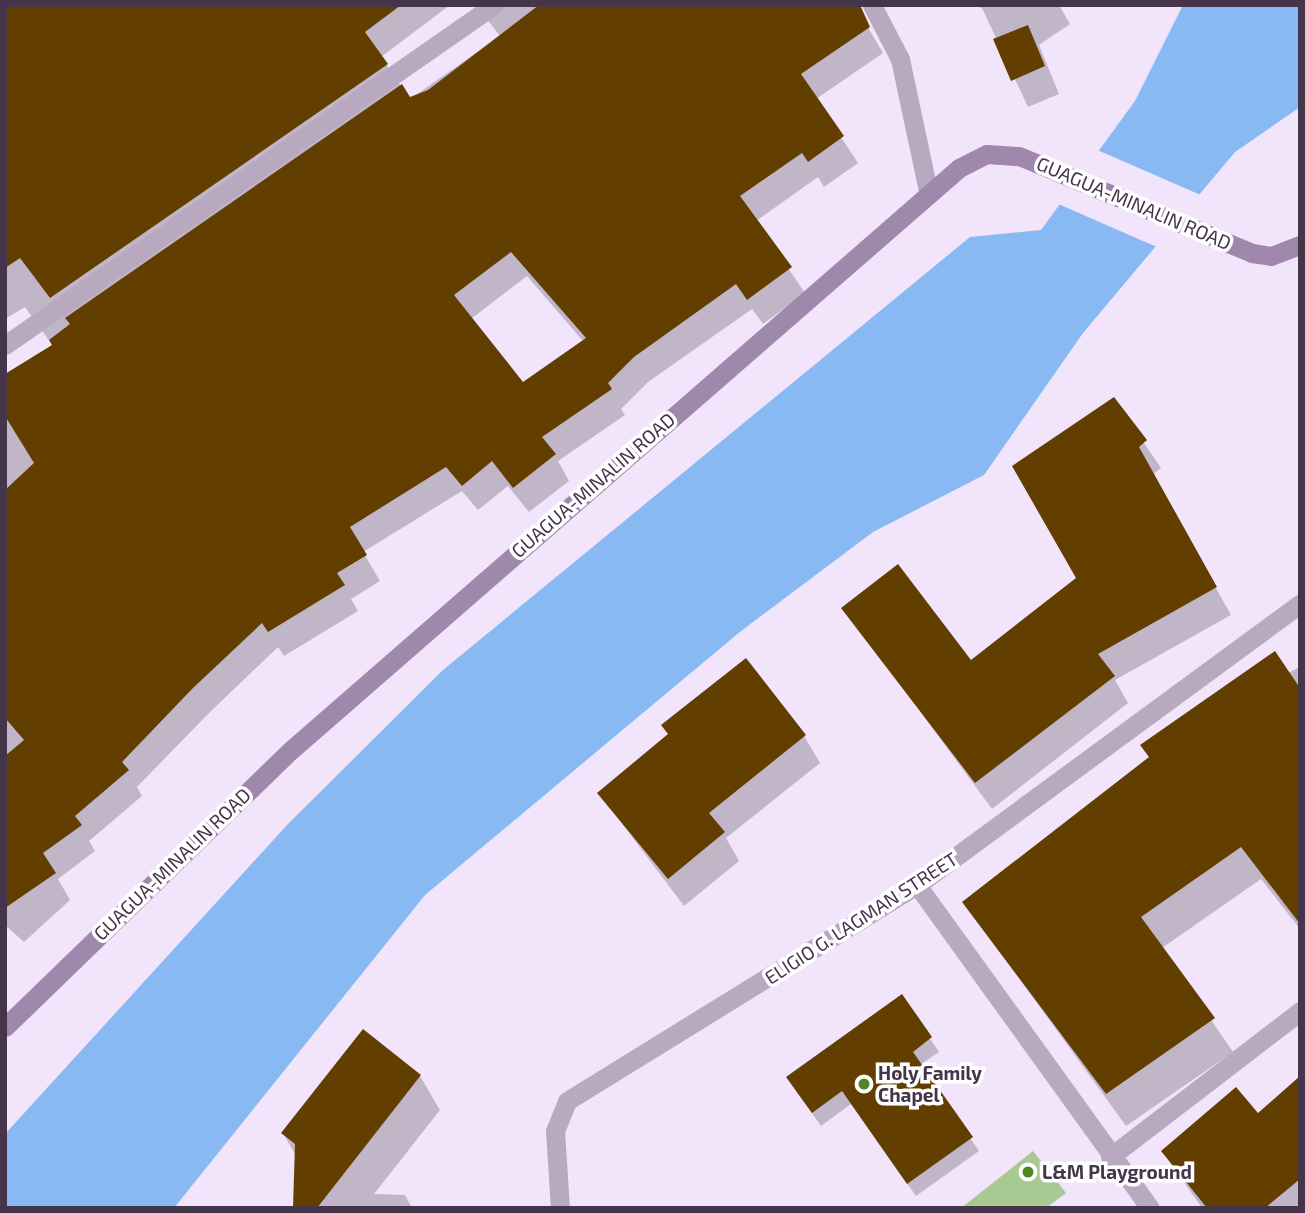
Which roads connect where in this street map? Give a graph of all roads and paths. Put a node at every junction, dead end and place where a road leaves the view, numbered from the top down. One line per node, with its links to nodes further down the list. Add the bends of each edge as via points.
1 (494, 5): 5 (street)
2 (872, 5): 3 (street, via 900,59)
3 (928, 191): 4 (main road, GUAGUA-MINALIN ROAD, via 987,154 1058,168 1252,253 1271,256); 9 (main road, GUAGUA-MINALIN ROAD, via 291,750)
4 (1300, 245)
5 (5, 345)
6 (1300, 604): 7 (street, ELIGIO G. LAGMAN STREET)
7 (917, 886): 10 (street); 11 (street, ELIGIO G. LAGMAN STREET, via 567,1101 555,1131)
8 (1300, 1011): 10 (street)
9 (5, 1027)
10 (1110, 1157): 12 (street)
11 (560, 1208)
12 (1150, 1208)

